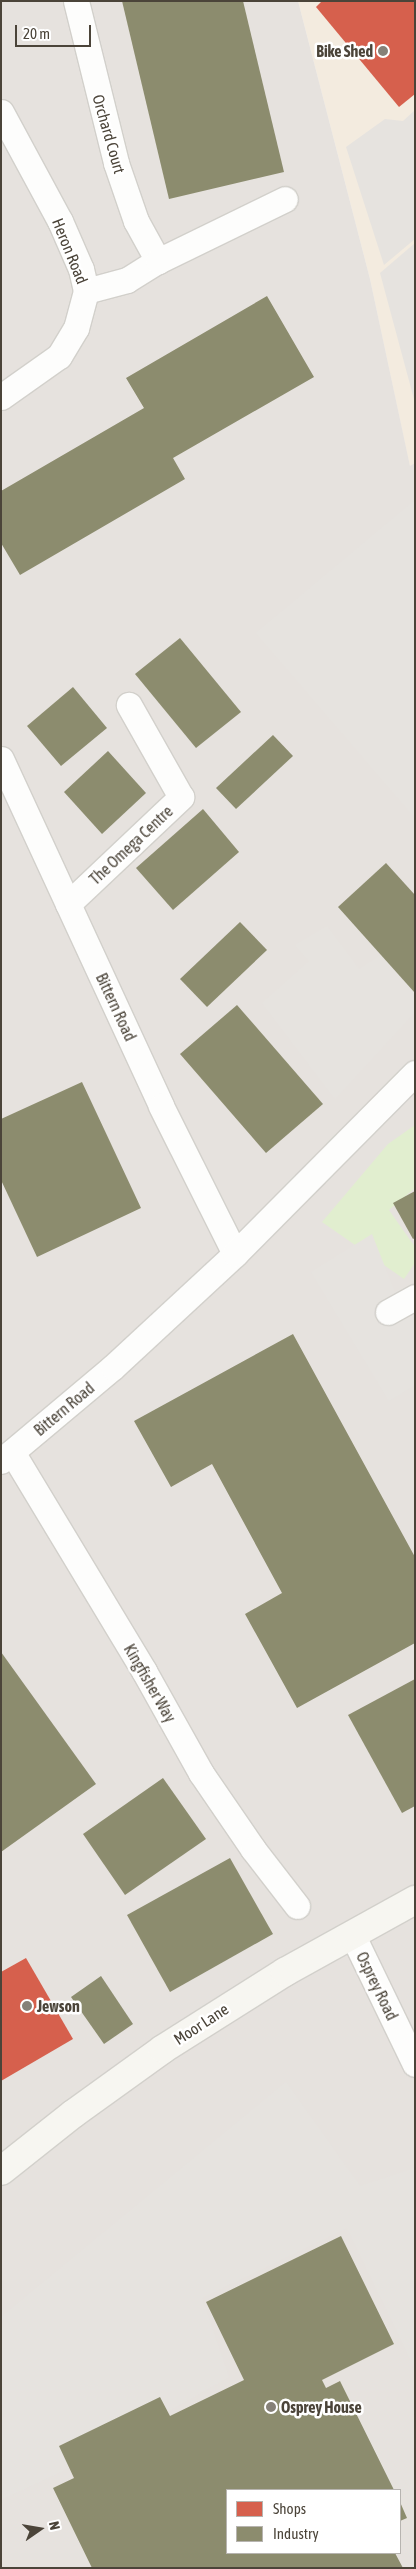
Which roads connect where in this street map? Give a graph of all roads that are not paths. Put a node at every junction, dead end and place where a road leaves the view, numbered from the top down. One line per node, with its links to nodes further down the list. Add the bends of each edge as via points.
1 (76, 1): 4 (street, Orchard Court, via 116,163 136,221)
2 (1, 112): 5 (street, Heron Road, via 60,221)
3 (285, 199): 4 (street)
4 (158, 260): 5 (street, via 127,280)
5 (86, 291): 6 (street, Heron Road, via 76,328 59,356)
6 (1, 397)
7 (128, 705): 9 (street, The Omega Centre, via 181,797)
8 (1, 758): 9 (street, Bittern Road)
9 (68, 904): 11 (street, Bittern Road, via 161,1106)
10 (415, 1073): 11 (street, Bittern Road)
11 (235, 1254): 14 (street, Bittern Road, via 113,1367)
12 (415, 1297): 13 (street)
13 (388, 1312)
14 (7, 1456): 16 (street, Kingfisher Way, via 138,1662 201,1773 252,1849)
15 (415, 1900): 17 (main road, Moor Lane)
16 (297, 1906)
17 (353, 1936): 18 (street, Osprey Road); 19 (main road, Moor Lane, via 285,1972 163,2049)
18 (415, 2064)
19 (1, 2170)

